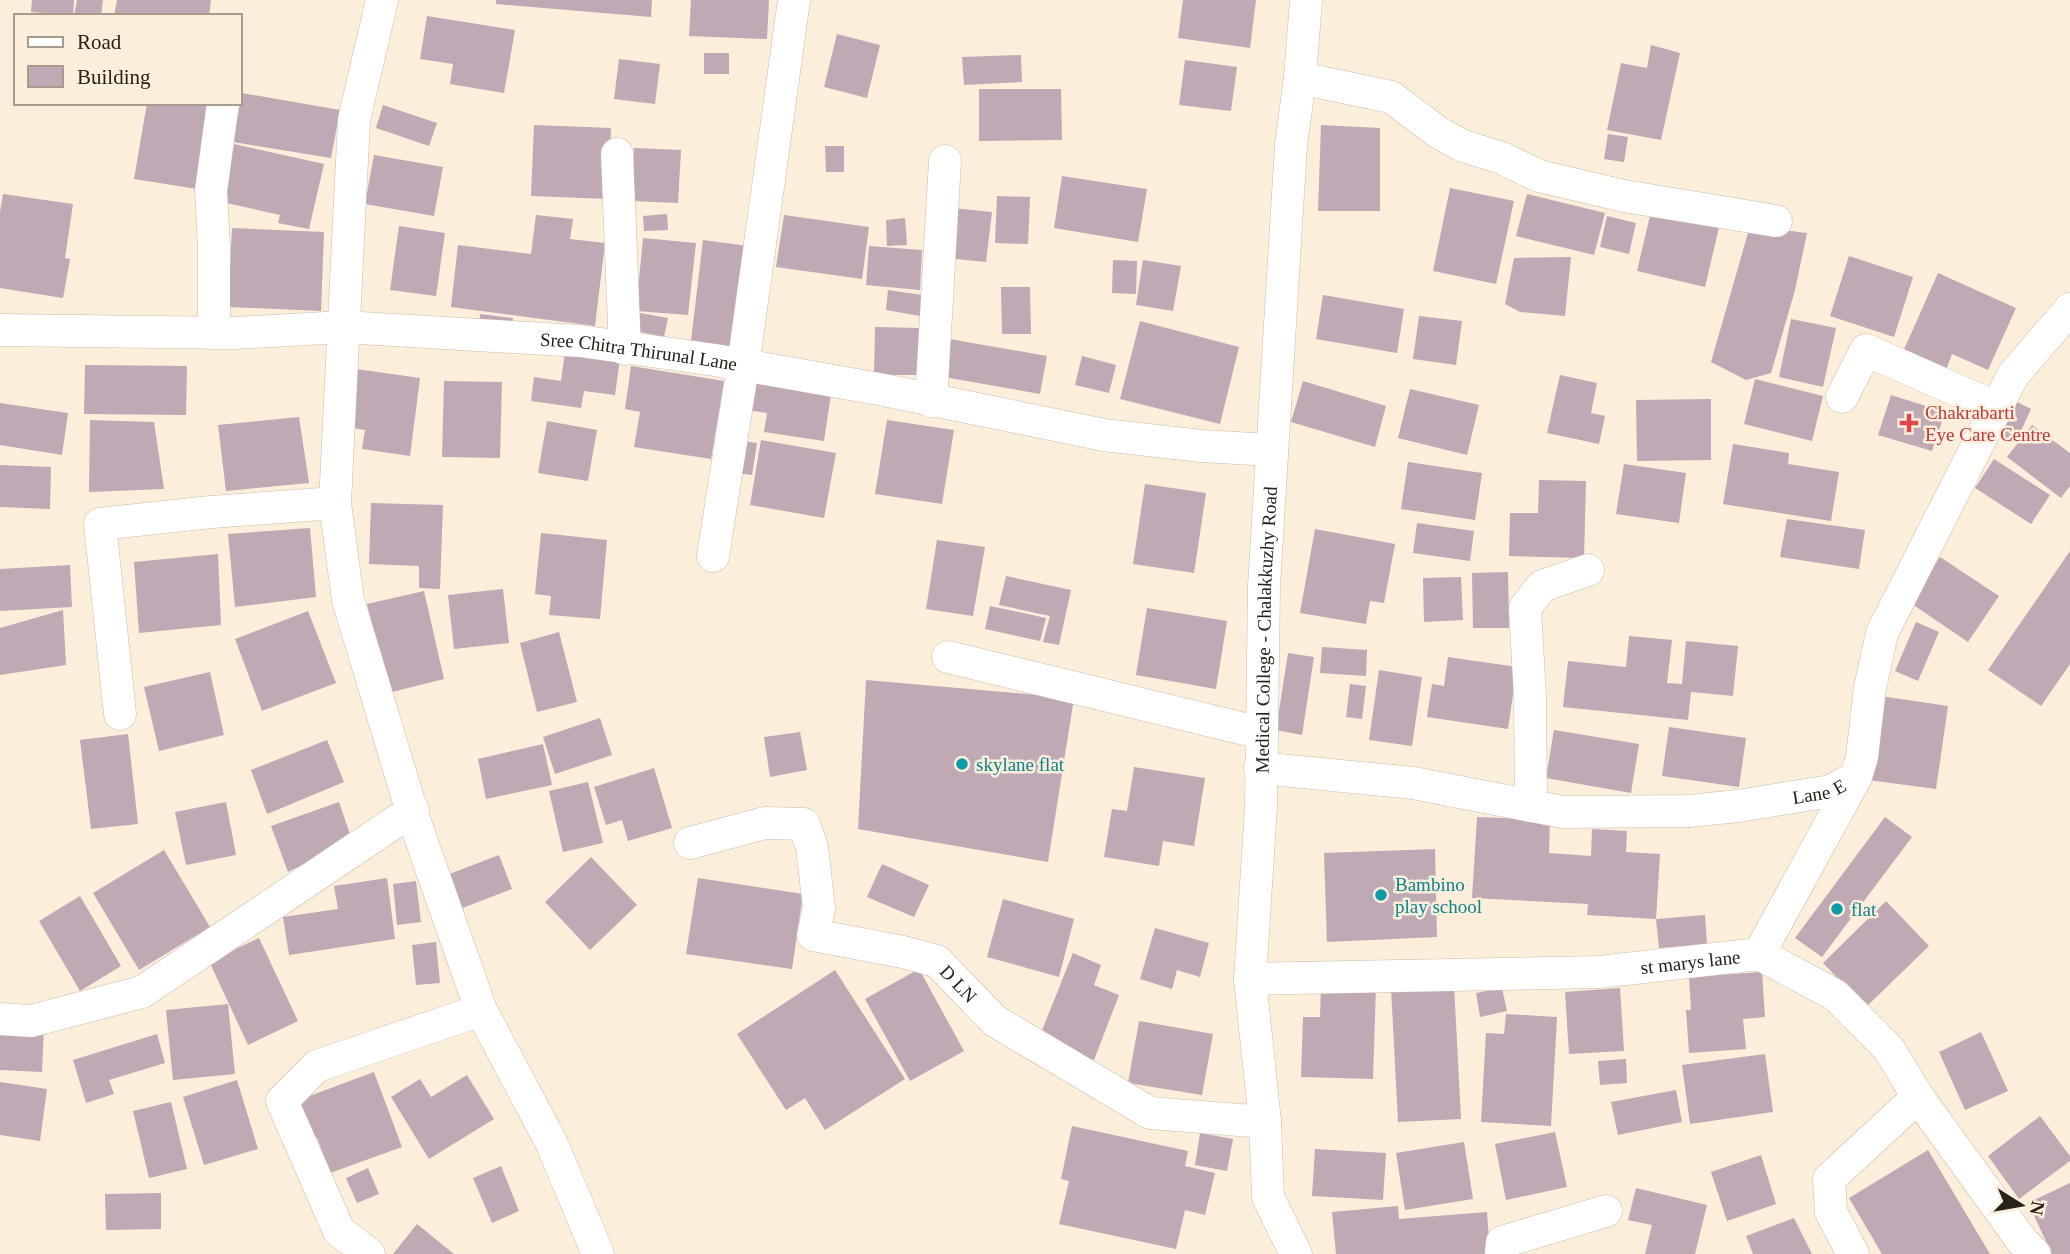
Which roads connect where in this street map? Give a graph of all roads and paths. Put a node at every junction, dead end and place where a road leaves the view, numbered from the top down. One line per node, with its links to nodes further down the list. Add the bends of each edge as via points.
1 (382, 0): 10 (street, via 354,120)
2 (794, 0): 14 (street)
3 (1306, 0): 4 (street, Medical College - Chalakkuzhy Road)
4 (1300, 78): 8 (street, via 1391,97 1463,146 1503,158 1539,176 1624,196); 18 (street, Medical College - Chalakkuzhy Road, via 1291,145)
5 (223, 105): 12 (street, via 211,191)
6 (617, 154): 13 (street)
7 (945, 161): 16 (street)
8 (1776, 221)
9 (2070, 309): 17 (street, Lane E, via 2014,375)
10 (343, 327): 12 (street, Sree Chitra Thirunal Lane); 13 (street, Sree Chitra Thirunal Lane, via 580,341); 19 (street)
11 (0, 330): 12 (street, Sree Chitra Thirunal Lane)
12 (214, 333)
13 (625, 349): 14 (street, Sree Chitra Thirunal Lane)
14 (743, 366): 16 (street, Sree Chitra Thirunal Lane); 20 (street)
15 (1842, 397): 17 (street, via 1866,350)
16 (931, 401): 18 (street, Sree Chitra Thirunal Lane, via 1104,435)
17 (1997, 408): 26 (street, Lane E, via 1882,633)
18 (1272, 450): 24 (street, Medical College - Chalakkuzhy Road)
19 (335, 503): 23 (street, via 100,524); 28 (street, via 348,600)
20 (713, 556)
21 (1588, 570): 27 (street, via 1542,586 1525,608)
22 (948, 657): 24 (street)
23 (120, 714)
24 (1261, 733): 25 (street, Medical College - Chalakkuzhy Road)
25 (1260, 768): 27 (street, Lane E, via 1413,783); 31 (street, Medical College - Chalakkuzhy Road)
26 (1856, 778): 27 (street, Lane E, via 1831,791 1689,811 1563,812); 30 (street)
27 (1531, 806)
28 (413, 810): 32 (street); 33 (street, via 142,992 31,1021)
29 (690, 843): 35 (street, D LN, via 765,823 804,824 812,847 819,908 813,935 937,961 995,1021 1150,1113)
30 (1759, 954): 31 (street, st marys lane, via 1599,972); 34 (street, st marys lane, via 1835,995 1889,1049)
31 (1250, 979): 35 (street, Medical College - Chalakkuzhy Road)
32 (481, 1010): 37 (street, via 317,1066 282,1101 339,1231); 38 (street, via 552,1144)
33 (0, 1019)
34 (1918, 1097): 41 (street, via 1829,1179 1831,1212); 42 (street, st marys lane)
35 (1265, 1122): 39 (street, Medical College - Chalakkuzhy Road, via 1268,1197)
36 (1606, 1210): 40 (street, via 1502,1242)
37 (369, 1254)
38 (598, 1254)
39 (1296, 1254)
40 (1501, 1254)
41 (1853, 1254)
42 (2035, 1254)

